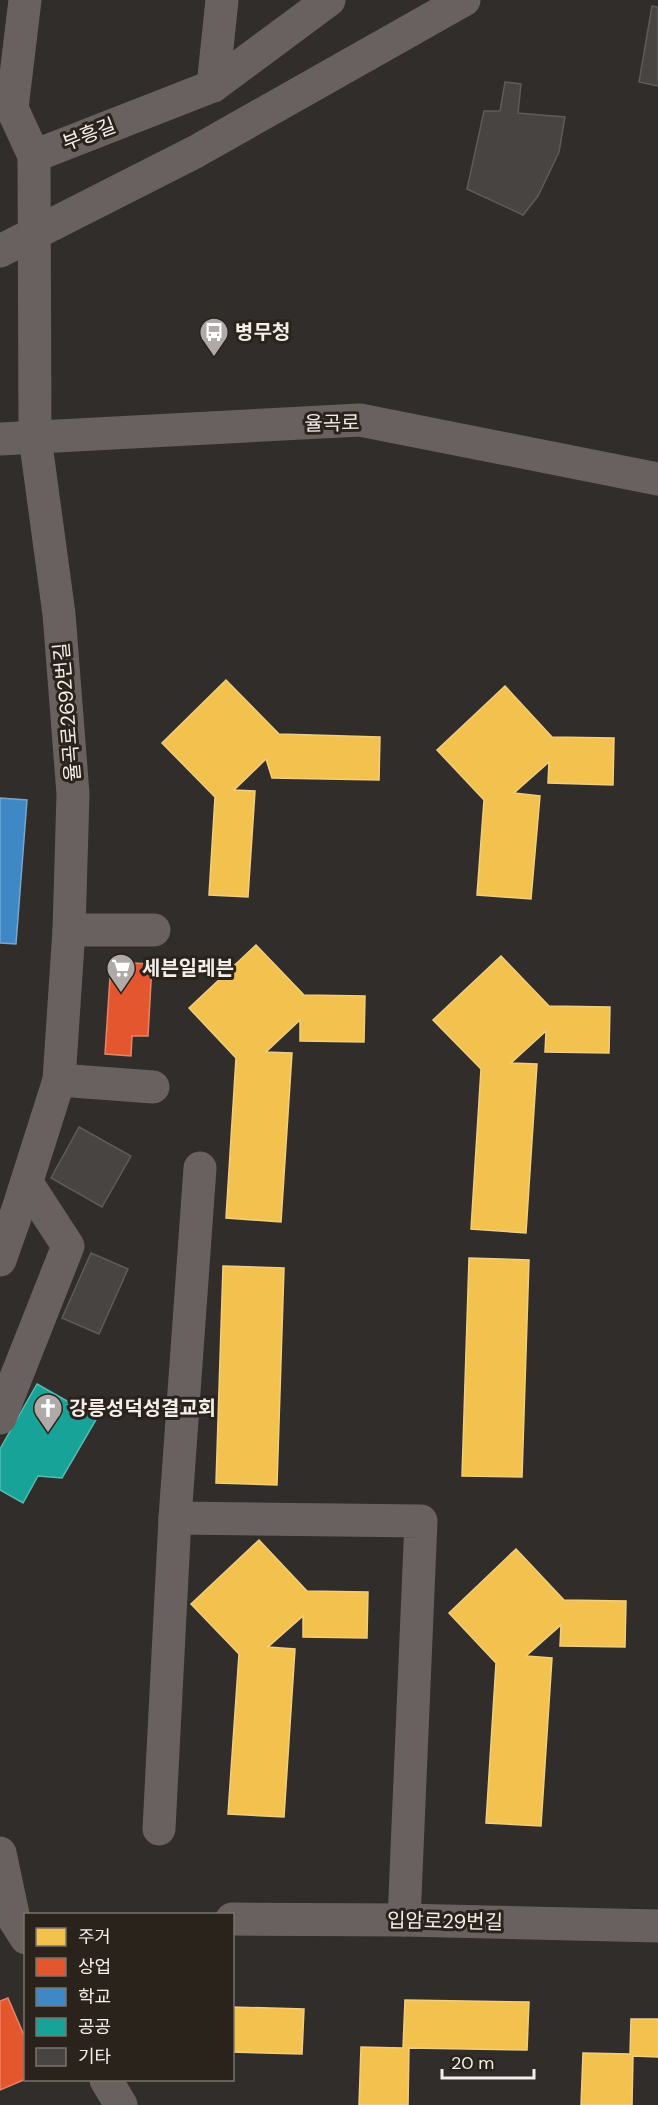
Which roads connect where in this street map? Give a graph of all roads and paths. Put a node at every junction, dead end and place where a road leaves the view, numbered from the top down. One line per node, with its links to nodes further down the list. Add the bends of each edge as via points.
1 (25, 0): 6 (street)
2 (222, 0): 5 (street)
3 (329, 0): 5 (street, 부흥길)
4 (464, 0): 8 (street, via 195,152)
5 (213, 87): 7 (street, 부흥길)
6 (6, 105): 7 (street)
7 (34, 156): 8 (street, 율곡로2692번길)
8 (34, 234): 9 (street); 10 (street, 율곡로2692번길)
9 (0, 251)
10 (35, 437): 11 (street, 율곡로); 12 (street, 율곡로, via 360,420); 13 (street, 율곡로2692번길, via 59,614 73,794)
11 (0, 439)
12 (658, 479)
13 (69, 930): 14 (street); 15 (street, 율곡로2692번길)
14 (154, 930)
15 (59, 1080): 16 (street); 18 (street, 율곡로2692번길)
16 (153, 1087)
17 (200, 1168): 21 (street)
18 (27, 1183): 19 (street, 율곡로2692번길); 20 (street, via 68,1246)
19 (0, 1260)
20 (0, 1418)
21 (175, 1518): 22 (street); 25 (street, via 421,1521)
22 (159, 1829)
23 (0, 1852): 26 (street)
24 (234, 1919): 25 (street, 입암로29번길)
25 (404, 1920): 27 (street, 입암로29번길)
26 (16, 1924)
27 (658, 1926)
28 (107, 2081): 29 (street)
29 (121, 2105)

